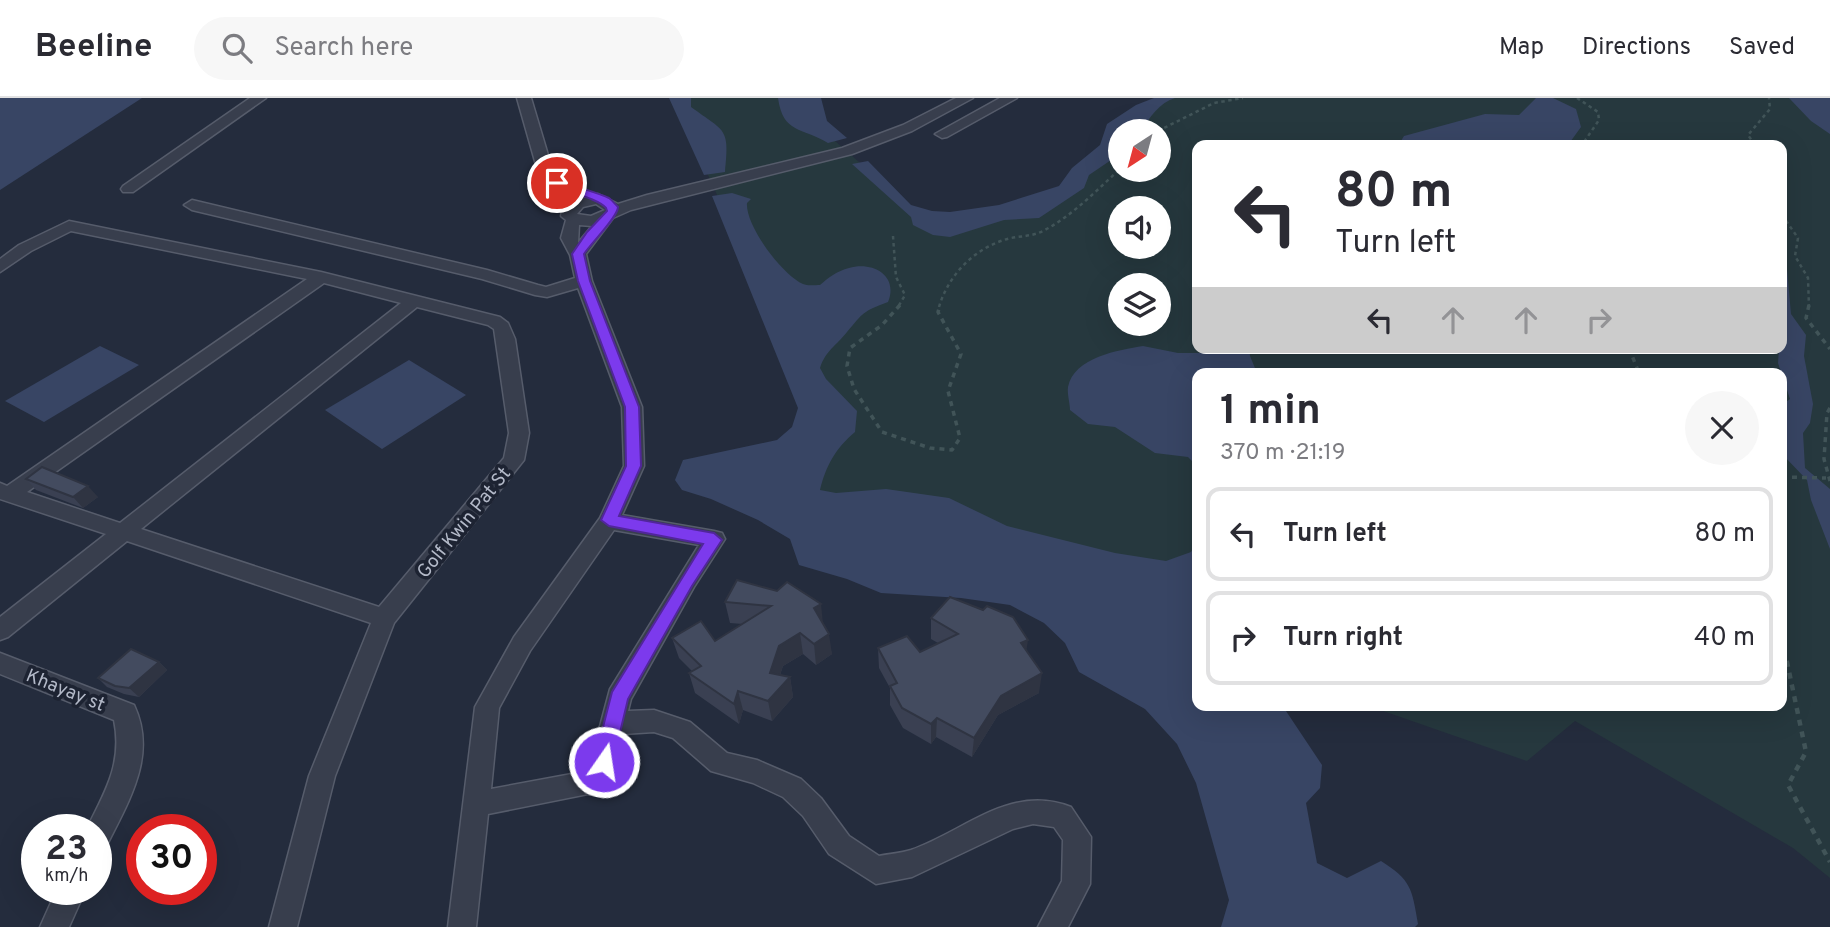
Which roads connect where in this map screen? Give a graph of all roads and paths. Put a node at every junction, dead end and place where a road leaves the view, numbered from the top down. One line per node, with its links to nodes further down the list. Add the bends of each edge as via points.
1 (259, 98): 14 (street)
2 (524, 98): 12 (street)
3 (966, 98): 16 (street, via 871,145)
4 (1010, 98): 9 (street)
5 (1243, 98): 8 (path, via 1214,103)
6 (1577, 98): 10 (path, via 1598,112 1600,120)
7 (1769, 98): 11 (path, via 1770,111 1749,129)
8 (1171, 124)
9 (942, 134)
10 (1586, 140)
11 (1752, 140)
12 (548, 175): 16 (street); 17 (street, via 548,186)
13 (1108, 180): 19 (path, via 1042,233 984,247 965,262 940,300 938,312 961,354 948,391 960,438 952,450 930,448 882,432 854,388 847,366 850,348 897,312 905,295 896,277)
14 (128, 189)
15 (191, 205): 23 (street, via 536,290)
16 (606, 207): 17 (street, via 578,203); 17 (street, via 591,222); 20 (street)
17 (572, 214): 20 (street, via 568,237)
18 (1787, 220): 25 (path, via 1798,232 1795,256 1808,272 1812,291 1806,317)
19 (893, 236)
20 (578, 254): 23 (street)
21 (0, 267): 22 (street, Golf Kwin Pat St, via 24,248 69,226)
22 (321, 277): 24 (street, Golf Kwin Pat St); 29 (street)
23 (584, 281): 30 (street, via 632,407 634,466)
24 (414, 301): 31 (street); 32 (street, Golf Kwin Pat St, via 502,327 519,433 514,460)
25 (1830, 349)
26 (1830, 408): 28 (path, via 1823,462)
27 (1787, 477): 28 (path)
28 (1828, 479)
29 (5, 493): 31 (street)
30 (609, 520): 36 (street, via 714,540 619,697); 37 (street, via 522,644 487,706)
31 (123, 532): 32 (street); 33 (street)
32 (384, 618): 42 (street, Golf Kwin Pat St, via 322,776)
33 (0, 630)
34 (1787, 662): 39 (path, via 1806,752 1788,785)
35 (0, 663): 38 (street, Khayay st, via 125,713 131,736 130,767)
36 (613, 723): 37 (street, via 599,781); 44 (street, via 654,721 681,730 720,763 758,772 792,788 839,845 876,870 912,863 1009,817 1033,811 1062,816 1077,837 1076,884)
37 (476, 804): 43 (street)
38 (107, 814)
39 (1830, 862)
40 (64, 905): 41 (street)
41 (54, 927)
42 (283, 927)
43 (463, 927)
44 (1052, 927)

